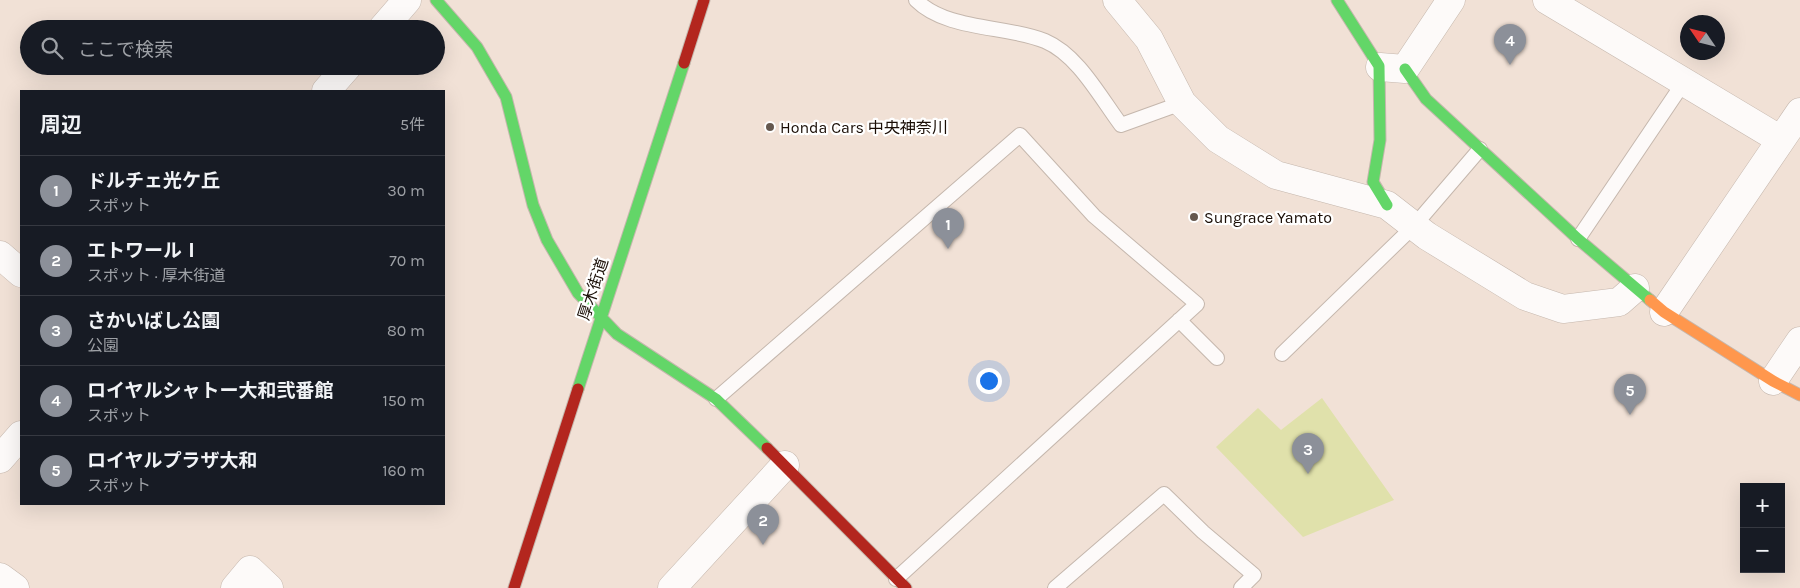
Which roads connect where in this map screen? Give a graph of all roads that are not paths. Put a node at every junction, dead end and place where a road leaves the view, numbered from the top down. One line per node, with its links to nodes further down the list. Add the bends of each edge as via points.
1 (407, 0): 9 (street)
2 (436, 0): 25 (street, via 477,47 506,97 533,205 547,240 578,293)
3 (704, 0): 25 (street, 厚木街道)
4 (916, 0): 14 (lane, via 923,8 953,20 1046,41 1074,60 1121,125)
5 (1117, 0): 14 (street, via 1149,39)
6 (1337, 0): 10 (street)
7 (1451, 0): 10 (street)
8 (1547, 0): 12 (street)
9 (390, 20)
10 (1392, 68): 17 (street); 18 (street, via 1373,182)
11 (340, 75): 13 (street)
12 (1684, 82): 16 (street); 20 (lane)
13 (327, 90)
14 (1182, 103): 18 (street, via 1218,139 1276,175)
15 (1800, 112): 16 (street)
16 (1781, 140): 24 (street)
17 (1480, 149): 19 (lane); 20 (street)
18 (1387, 205): 19 (street)
19 (1414, 226): 23 (street, via 1525,296 1563,309 1619,302); 28 (lane)
20 (1578, 240): 23 (street)
21 (0, 255): 22 (street)
22 (20, 272)
23 (1635, 288): 24 (street)
24 (1664, 312): 30 (street)
25 (601, 317): 32 (street, via 617,334); 41 (street, 厚木街道)
26 (1179, 320): 29 (lane); 32 (lane, via 1197,304 1094,216 1020,135); 37 (lane)
27 (1800, 341): 30 (street)
28 (1282, 354)
29 (1217, 358)
30 (1773, 381): 31 (street)
31 (1800, 395)
32 (716, 399): 35 (street)
33 (20, 436): 34 (street)
34 (0, 459)
35 (785, 465): 37 (street); 42 (street)
36 (0, 577): 38 (street)
37 (901, 584)
38 (15, 588)
39 (234, 588): 40 (street, via 250,570)
40 (269, 588)
41 (514, 588)
42 (672, 588)
43 (1055, 588): 44 (lane, via 1164,494 1254,575)
44 (1241, 588)

